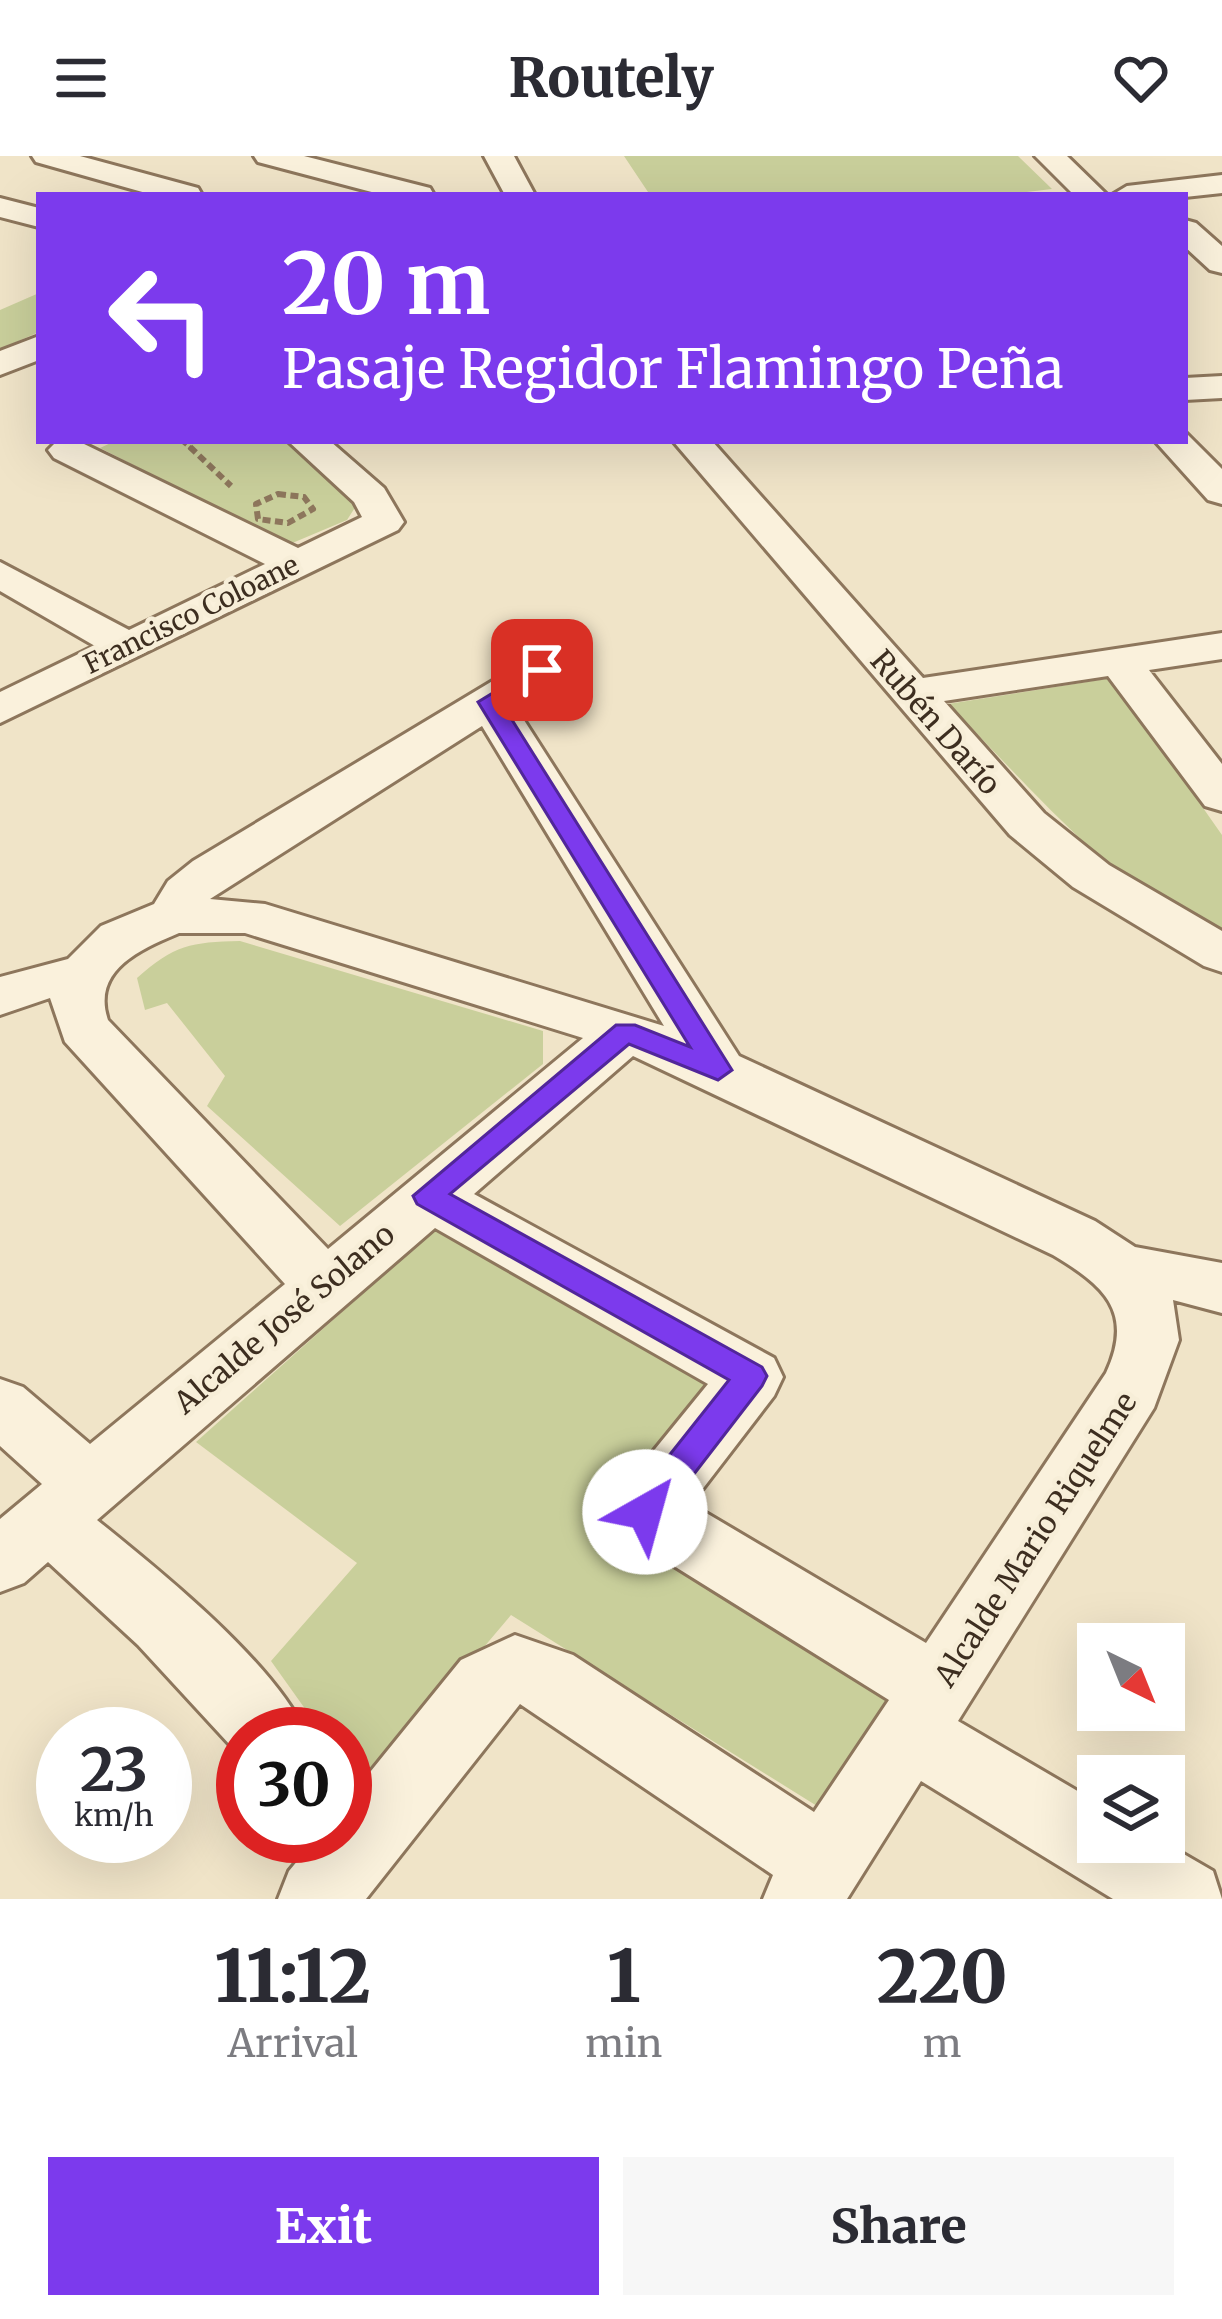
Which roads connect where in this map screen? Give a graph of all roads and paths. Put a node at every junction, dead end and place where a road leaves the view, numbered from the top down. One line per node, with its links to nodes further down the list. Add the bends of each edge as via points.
1 (47, 156): 10 (street)
2 (269, 156): 7 (street)
3 (359, 156): 7 (street)
4 (499, 156): 13 (street)
5 (1050, 156): 14 (street)
6 (1201, 156): 8 (street)
7 (330, 172): 11 (street); 12 (street)
8 (1222, 173)
9 (1222, 184): 15 (street)
10 (176, 192)
11 (292, 192)
12 (407, 192)
13 (518, 192)
14 (1089, 192)
15 (1156, 192)
16 (0, 207): 17 (street)
17 (36, 217)
18 (1188, 233): 19 (street)
19 (1222, 263)
20 (36, 347): 21 (street)
21 (0, 364)
22 (1222, 387): 23 (street)
23 (1188, 389)
24 (188, 444): 30 (path)
25 (310, 444): 34 (street, Francisco Coloane, via 370,496 384,522)
26 (708, 444): 40 (street, Rubén Darío)
27 (1177, 444): 31 (street)
28 (77, 446): 29 (street); 34 (street)
29 (27, 469)
30 (235, 489)
31 (1222, 492)
32 (248, 493): 33 (path)
33 (267, 497)
34 (295, 563): 36 (street, Francisco Coloane)
35 (0, 574): 36 (street)
36 (125, 645): 42 (street, Francisco Coloane)
37 (1222, 646): 38 (street)
38 (1120, 662): 40 (street); 43 (street)
39 (542, 670): 41 (street)
40 (910, 693): 45 (street, Rubén Darío, via 1056,850)
41 (490, 702): 44 (street, via 211,872); 49 (street)
42 (0, 709)
43 (1222, 796)
44 (173, 916): 46 (street, via 118,938); 48 (street, Alcalde Mario Riquelme, via 268,921)
45 (1222, 954)
46 (84, 974): 47 (street); 52 (street, via 76,1004 92,1039)
47 (0, 997)
48 (626, 1032): 49 (street, Alcalde Mario Riquelme); 50 (street, Alcalde José Solano)
49 (718, 1070): 51 (street, Alcalde Mario Riquelme, via 1074,1238)
50 (428, 1196): 52 (street, Alcalde José Solano); 57 (street, via 751,1376 645,1512)
51 (1122, 1270): 53 (street); 57 (street, Alcalde Mario Riquelme, via 1150,1320 1140,1373)
52 (323, 1284): 55 (street, Alcalde José Solano)
53 (1222, 1288)
54 (0, 1406): 55 (street)
55 (46, 1522): 56 (street, via 126,1582)
56 (245, 1707)
57 (924, 1711): 59 (street, Alcalde Mario Riquelme); 60 (street)
58 (372, 1822): 59 (street, via 487,1684 515,1669 547,1679)
59 (813, 1881)
60 (1186, 1899)

